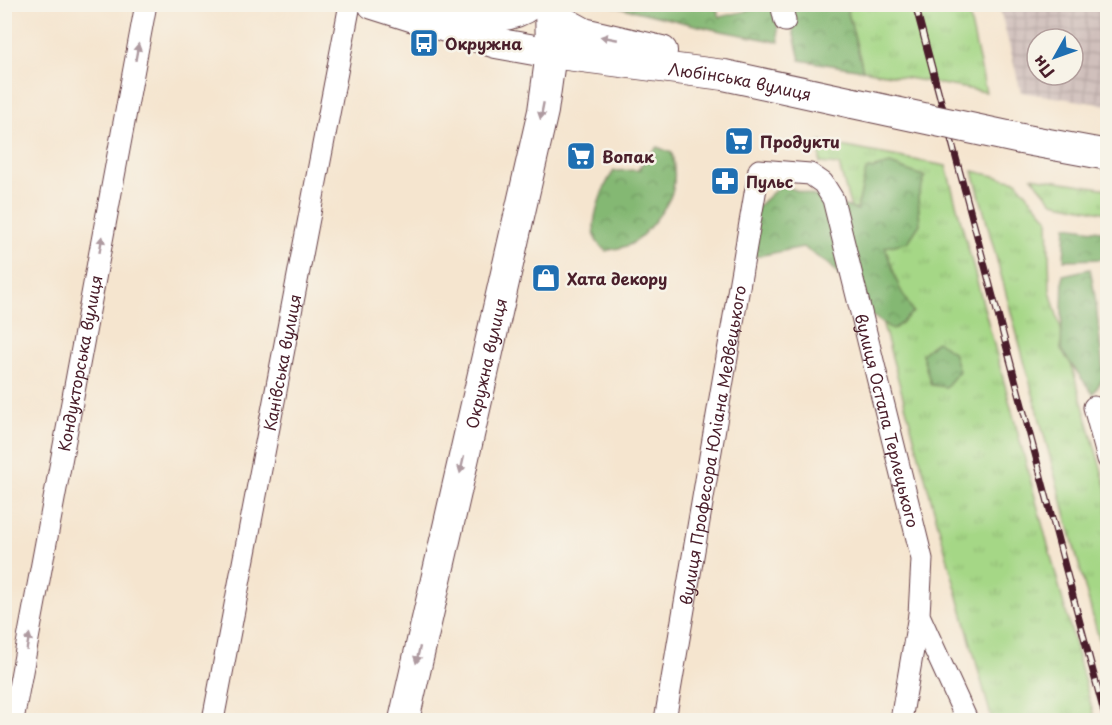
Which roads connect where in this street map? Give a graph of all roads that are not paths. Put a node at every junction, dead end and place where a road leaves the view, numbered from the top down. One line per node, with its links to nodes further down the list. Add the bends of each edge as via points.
1 (146, 4): 13 (street, Кондукторська вулиця, one-way to 1)
2 (350, 4): 14 (street, Канівська вулиця)
3 (373, 4): 6 (main road, Любінська вулиця, via 496,43)
4 (406, 4): 5 (main road, via 479,16 509,15)
5 (544, 6): 6 (main road, Окружна вулиця); 7 (main road, one-way to 5, via 675,54 584,33)
6 (551, 53): 7 (main road, Любінська вулиця); 15 (main road, Окружна вулиця, one-way to 15, via 543,111)
7 (724, 75): 8 (main road, Любінська вулиця, bridge)
8 (1107, 155)
9 (759, 170): 12 (street, вулиця Остапа Терлецького, via 810,174 823,183 833,199 922,559); 16 (street, вулиця Професора Юліана Медвецького)
10 (1095, 408): 11 (street)
11 (1107, 459)
12 (919, 615): 17 (street); 18 (street, вулиця Остапа Терлецького)
13 (13, 720)
14 (213, 720)
15 (404, 720)
16 (664, 720)
17 (901, 720)
18 (967, 720)

